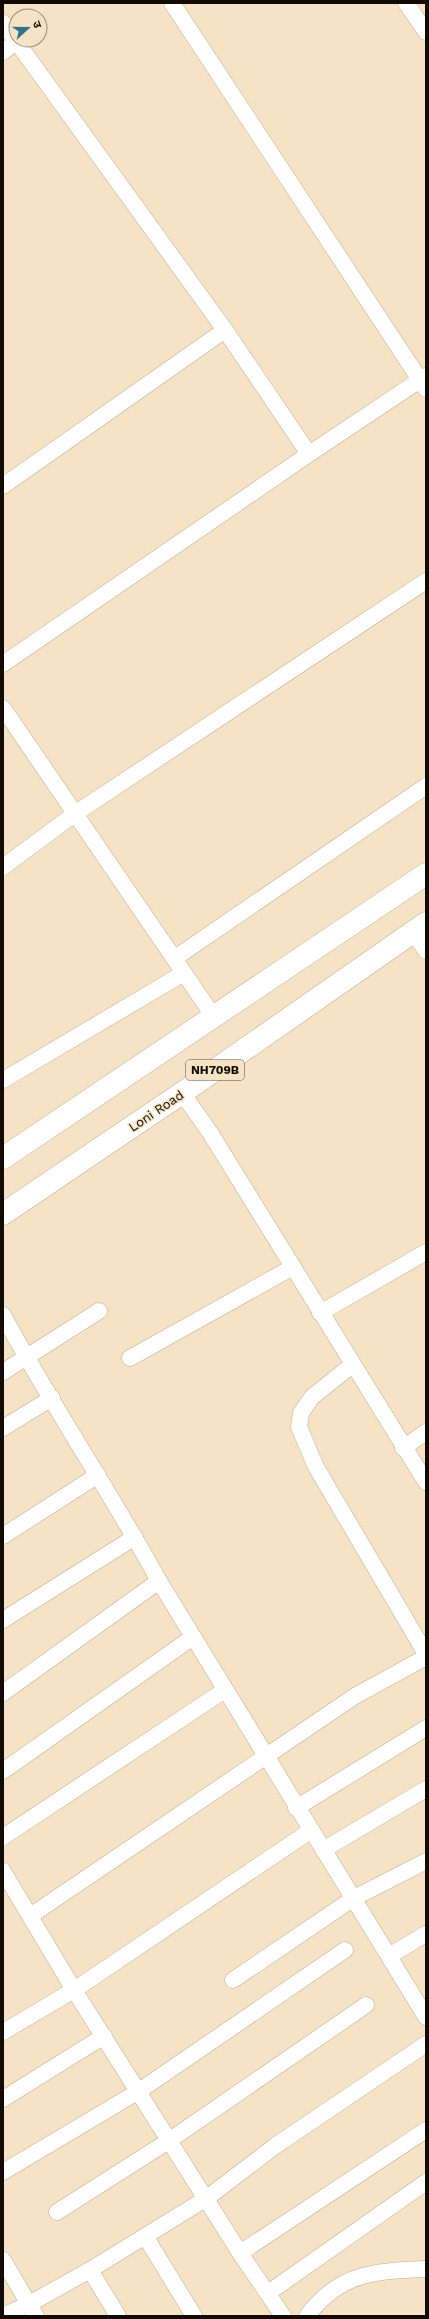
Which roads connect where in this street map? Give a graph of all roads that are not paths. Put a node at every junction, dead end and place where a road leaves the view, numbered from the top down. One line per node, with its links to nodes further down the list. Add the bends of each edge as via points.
1 (172, 3): 6 (street)
2 (406, 3): 3 (street)
3 (426, 32)
4 (20, 48): 5 (street)
5 (225, 330): 7 (street); 8 (street)
6 (424, 382): 7 (street)
7 (309, 454): 10 (street)
8 (3, 486)
9 (426, 581): 13 (street)
10 (3, 664)
11 (3, 708): 13 (street)
12 (426, 786): 18 (street)
13 (76, 813): 14 (street); 18 (street)
14 (3, 867)
15 (426, 874): 20 (highway)
16 (420, 928): 17 (street); 22 (highway, Loni Road / NH709B)
17 (426, 951)
18 (175, 958): 19 (street)
19 (184, 973): 20 (street); 21 (street)
20 (214, 1017): 23 (highway)
21 (3, 1080)
22 (182, 1093): 24 (highway, Loni Road / NH709B); 26 (street)
23 (3, 1158)
24 (3, 1214)
25 (426, 1252): 28 (street)
26 (293, 1268): 28 (street); 31 (street)
27 (100, 1311): 30 (street)
28 (320, 1313): 32 (street)
29 (3, 1315): 30 (street)
30 (26, 1357): 33 (street); 34 (street)
31 (130, 1358)
32 (352, 1365): 37 (street); 45 (street, via 312,1397 301,1413 299,1427 316,1467)
33 (3, 1372)
34 (52, 1398): 35 (street); 38 (street)
35 (3, 1428)
36 (426, 1432): 37 (street)
37 (403, 1448): 39 (street)
38 (98, 1475): 40 (street); 41 (street)
39 (426, 1482)
40 (3, 1536)
41 (135, 1537): 42 (street); 43 (street)
42 (159, 1581): 44 (street); 47 (street)
43 (3, 1620)
44 (193, 1637): 46 (street); 50 (street)
45 (426, 1655): 49 (street, via 355,1696)
46 (225, 1690): 49 (street); 54 (street)
47 (3, 1693)
48 (426, 1728): 52 (street)
49 (265, 1757): 52 (street); 59 (street)
50 (3, 1771)
51 (426, 1789): 55 (street)
52 (296, 1808): 53 (street)
53 (310, 1831): 55 (street); 64 (street)
54 (3, 1837)
55 (323, 1850): 58 (street)
56 (426, 1861): 58 (street)
57 (5, 1879): 59 (street)
58 (354, 1898): 62 (street); 63 (street)
59 (30, 1916): 64 (street)
60 (426, 1934): 62 (street)
61 (345, 1950): 70 (street)
62 (389, 1956): 66 (street)
63 (233, 1980)
64 (74, 1990): 67 (street); 68 (street)
65 (366, 2005): 73 (street)
66 (426, 2017)
67 (3, 2032)
68 (104, 2036): 70 (street); 71 (street)
69 (426, 2044): 76 (street, via 275,2146)
70 (139, 2091): 73 (street); 74 (street)
71 (3, 2099)
72 (426, 2130): 79 (street)
73 (170, 2140): 76 (street); 77 (street)
74 (3, 2172)
75 (426, 2182): 83 (street)
76 (207, 2198): 78 (street); 79 (street)
77 (57, 2212)
78 (145, 2236): 82 (street); 87 (street)
79 (240, 2252): 83 (street)
80 (3, 2260): 84 (street)
81 (426, 2269): 89 (street, via 364,2274 334,2290)
82 (90, 2270): 84 (street); 86 (street)
83 (268, 2293): 88 (street)
84 (33, 2310): 85 (street)
85 (3, 2316)
86 (118, 2316)
87 (194, 2316)
88 (283, 2316)
89 (307, 2316)

